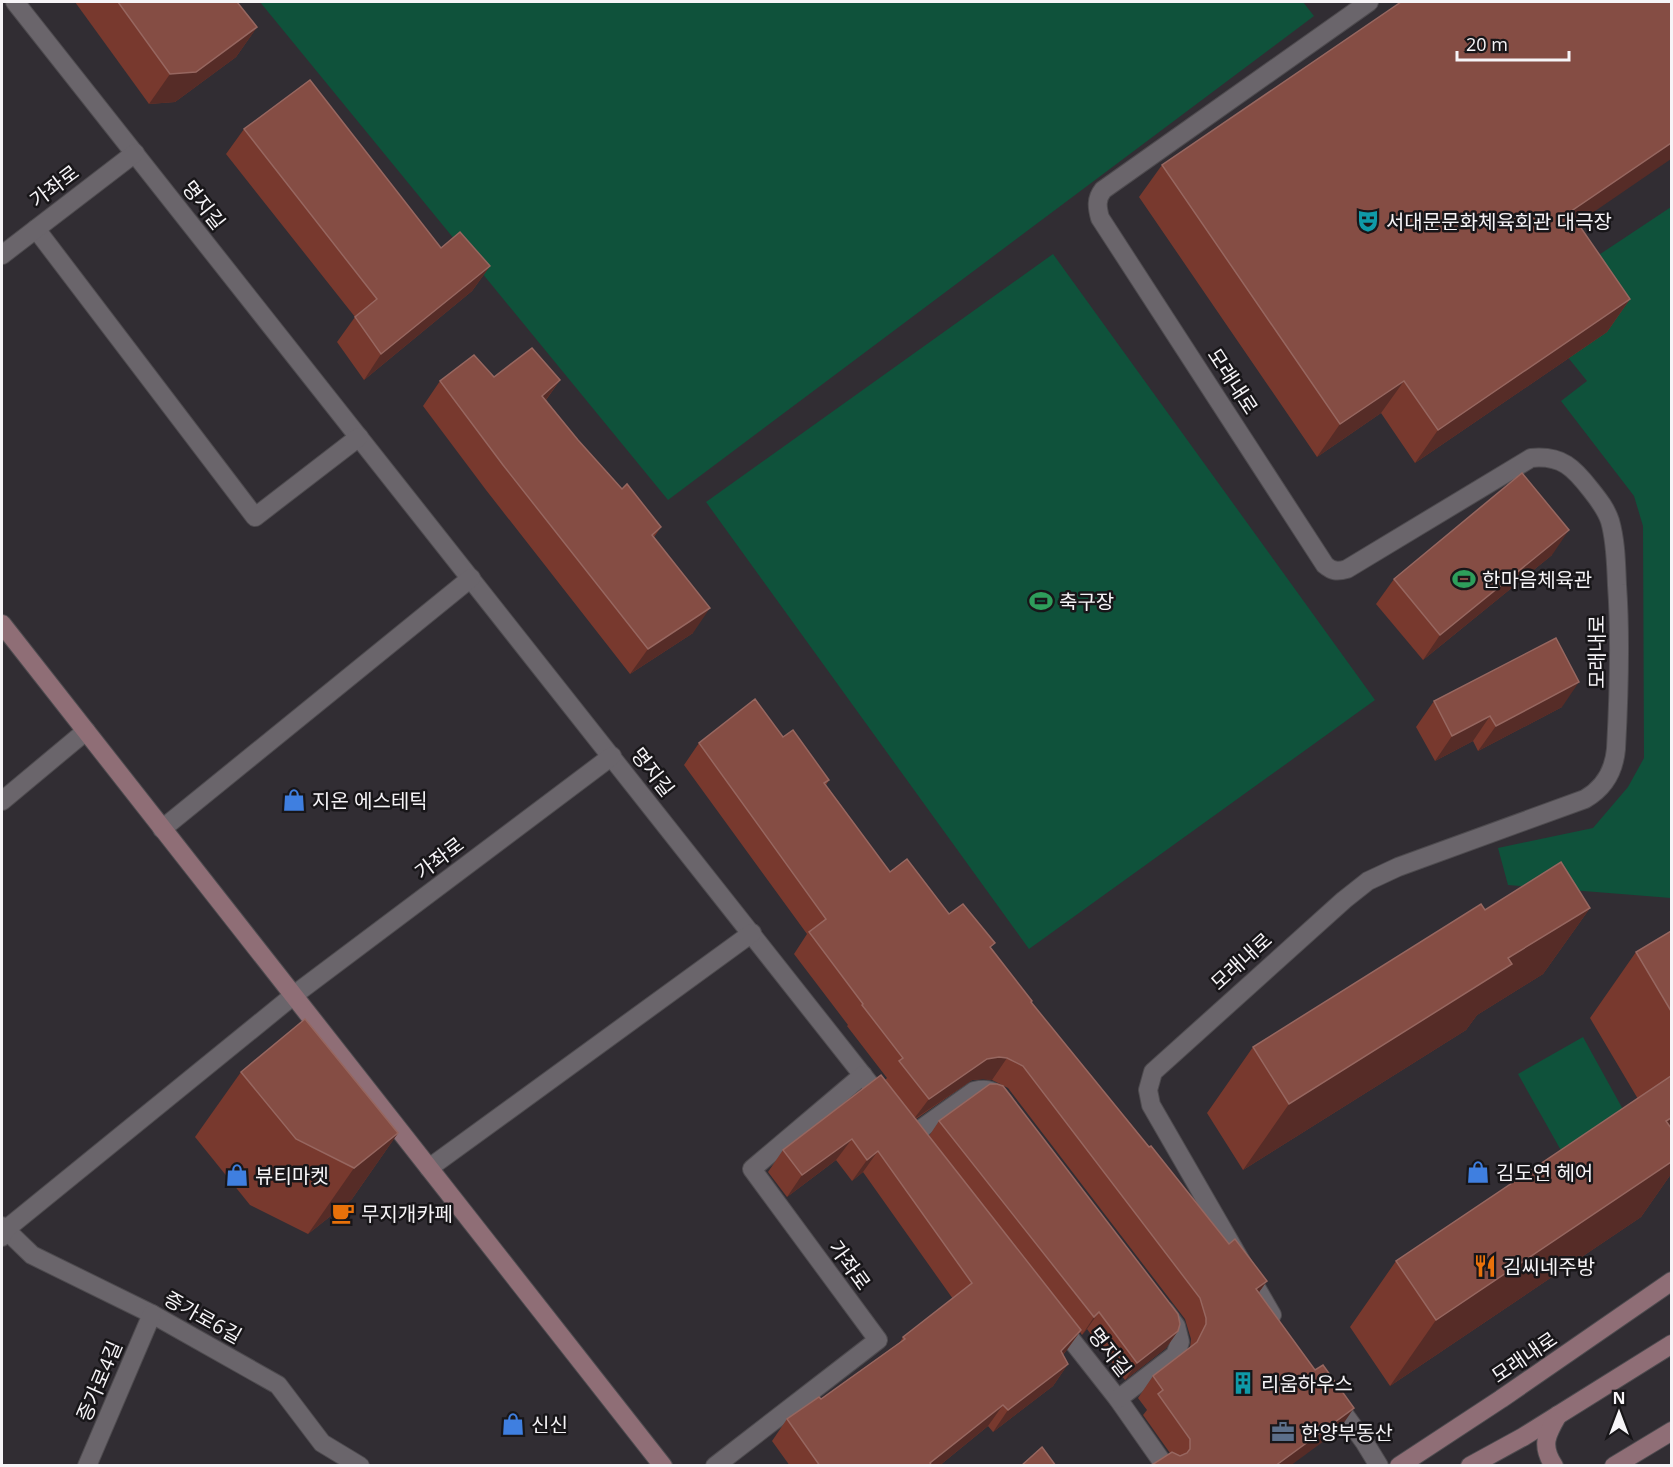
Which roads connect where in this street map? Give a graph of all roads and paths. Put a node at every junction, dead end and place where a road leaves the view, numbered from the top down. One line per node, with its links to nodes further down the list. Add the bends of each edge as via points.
1 (15, 2): 3 (street, 명지길)
2 (1369, 2): 23 (street, 모래내로, via 1103,190 1097,204 1100,218 1329,568 1347,570 1531,458 1551,458 1576,471 1607,511 1614,541 1620,638 1617,750 1607,780 1585,799 1368,881 1153,1072 1148,1090 1151,1104)
3 (135, 153): 4 (street, 가좌로); 6 (street, 명지길)
4 (36, 229): 5 (street, 가좌로); 6 (street, via 255,517)
5 (2, 255)
6 (359, 437): 7 (street, 명지길)
7 (471, 578): 10 (street, 명지길); 12 (street)
8 (2, 624): 9 (main road)
9 (86, 732): 11 (street); 12 (main road)
10 (612, 756): 13 (street, 명지길); 14 (street, 가좌로)
11 (2, 801)
12 (162, 829): 14 (main road)
13 (752, 933): 15 (street, 명지길); 17 (street)
14 (294, 995): 17 (main road); 18 (street, 증가로6길)
15 (863, 1075): 16 (street, 명지길, via 907,1131 974,1091 985,1089 999,1095); 32 (street, 가좌로, via 752,1169 878,1340)
16 (1013, 1114)
17 (429, 1168): 31 (main road)
18 (3, 1231): 21 (street, 증가로6길, via 32,1255)
19 (1671, 1281): 35 (main road, 모래내로)
20 (1155, 1298): 26 (street, 명지길, via 1176,1326 1180,1342 1175,1355)
21 (152, 1314): 29 (street, 증가로4길); 30 (street, 증가로6길, via 278,1385 322,1443)
22 (1051, 1314): 26 (street, 명지길)
23 (1281, 1328)
24 (1671, 1344): 27 (main road)
25 (1323, 1385): 34 (street)
26 (1118, 1399): 33 (street, 명지길)
27 (1559, 1414): 36 (main road); 37 (main road, via 1545,1446)
28 (1671, 1431): 38 (main road)
29 (87, 1466)
30 (360, 1466)
31 (663, 1466)
32 (715, 1466)
33 (1165, 1466)
34 (1379, 1466)
35 (1399, 1466)
36 (1470, 1466)
37 (1554, 1466)
38 (1614, 1466)

